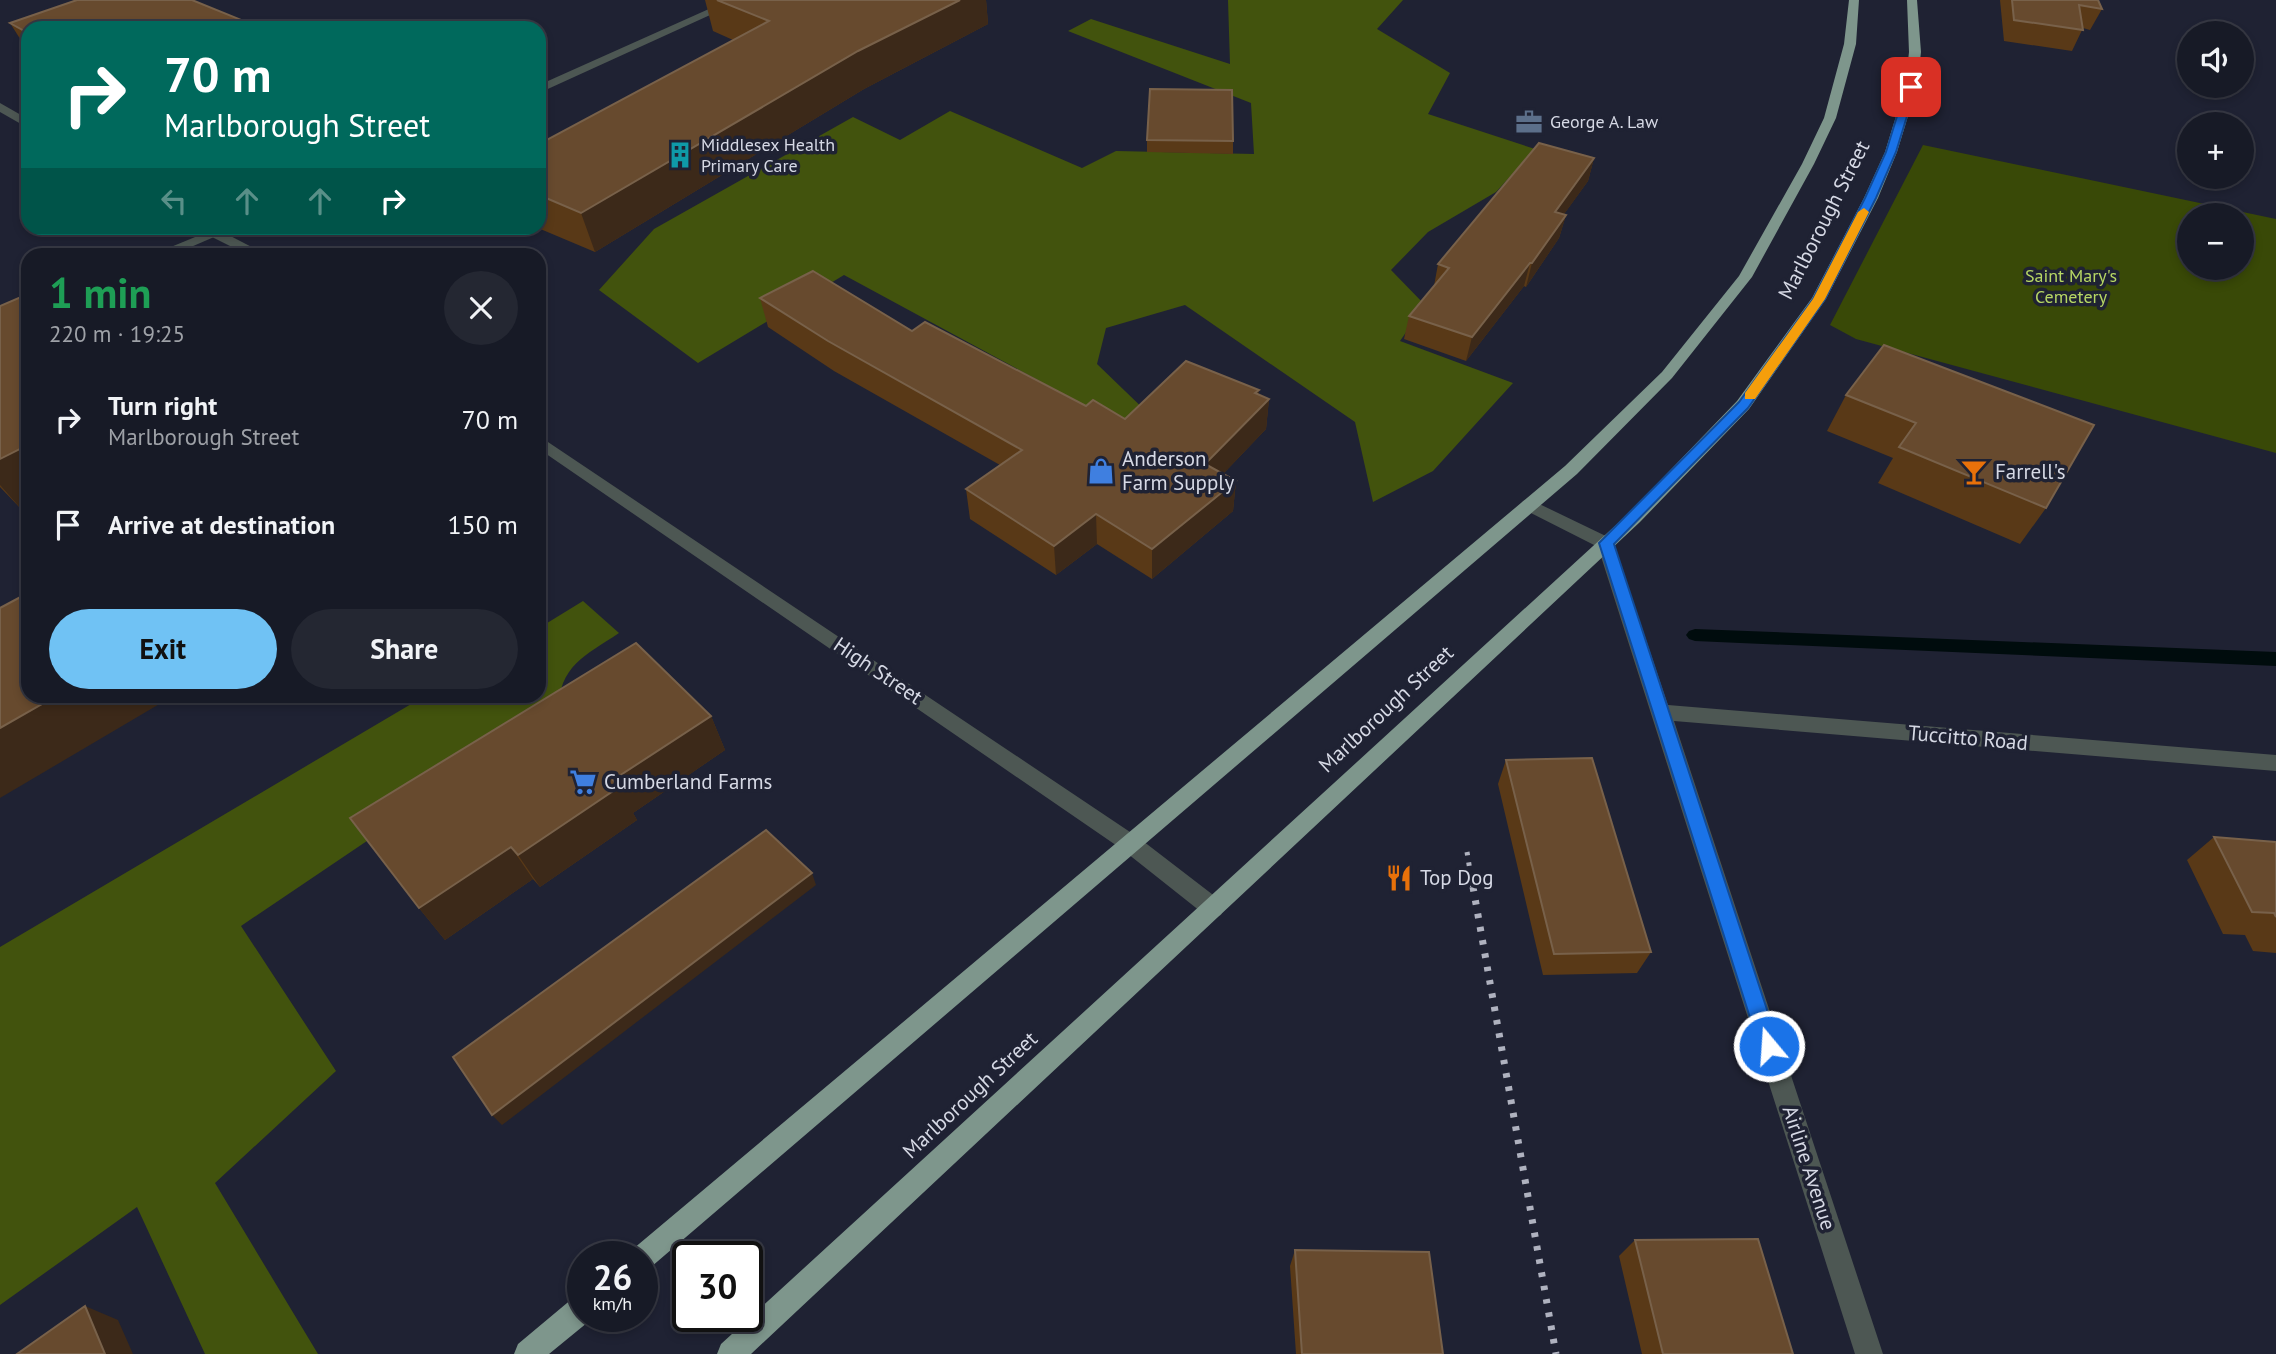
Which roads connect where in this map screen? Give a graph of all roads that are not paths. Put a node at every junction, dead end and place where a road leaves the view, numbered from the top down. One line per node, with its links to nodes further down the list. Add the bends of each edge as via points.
1 (738, 0): 4 (street)
2 (1854, 0): 12 (highway, Marlborough Street, via 1850,44 1830,118 1745,276 1667,374)
3 (1912, 0): 13 (highway, Marlborough Street, via 1915,52 1911,87 1891,152 1819,299 1743,405)
4 (546, 86)
5 (0, 107): 6 (street)
6 (21, 120)
7 (203, 235): 9 (street)
8 (226, 235): 10 (street)
9 (174, 248)
10 (248, 248)
11 (546, 445): 16 (street, High Street)
12 (1530, 505): 13 (street); 16 (highway, Marlborough Street)
13 (1606, 543): 14 (street, Airline Avenue); 17 (highway, Marlborough Street)
14 (1661, 712): 15 (street, Tuccitto Road); 22 (street, Airline Avenue)
15 (2276, 763)
16 (1131, 844): 17 (street, High Street); 18 (highway, Marlborough Street)
17 (1213, 908): 21 (highway, Marlborough Street)
18 (658, 1244)
19 (567, 1321): 20 (highway)
20 (528, 1354)
21 (732, 1354)
22 (1869, 1354)

